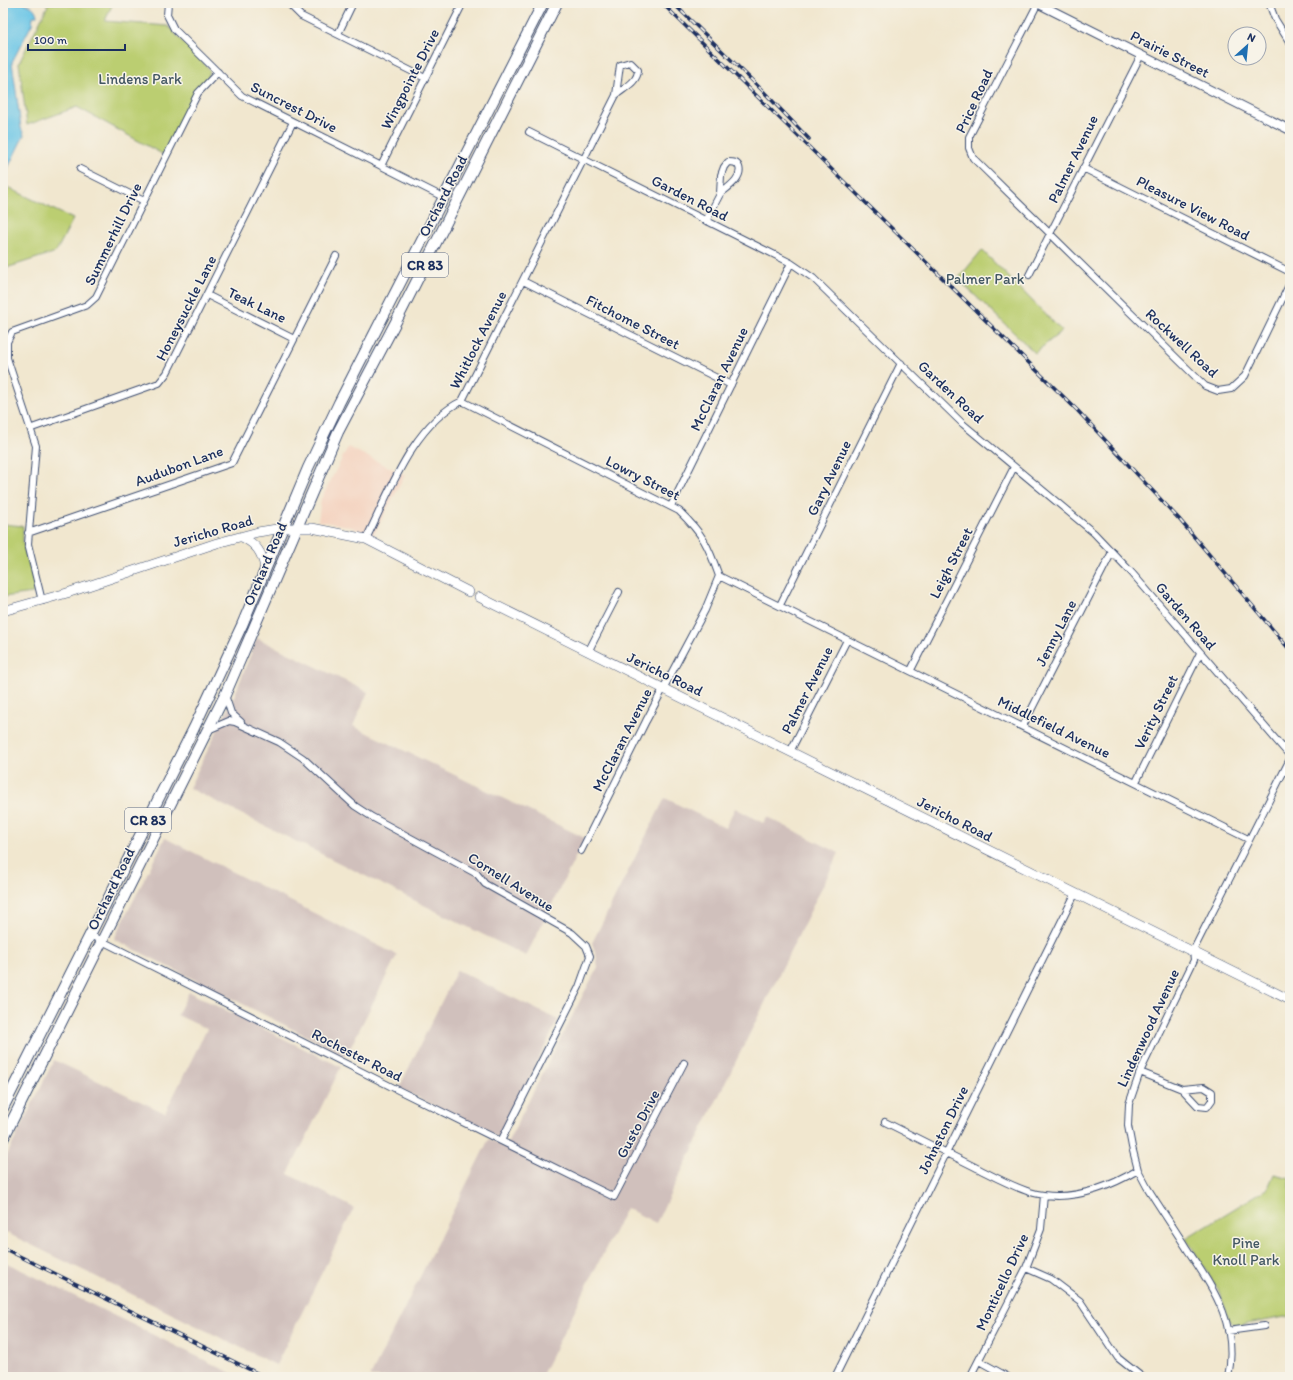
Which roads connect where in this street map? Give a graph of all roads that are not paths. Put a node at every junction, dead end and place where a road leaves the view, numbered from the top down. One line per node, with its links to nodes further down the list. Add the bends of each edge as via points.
1 (168, 3): 12 (street, Suncrest Drive, via 167,15 174,29)
2 (288, 3): 9 (street, via 301,16)
3 (353, 3): 9 (street)
4 (463, 3): 13 (street, Wingpointe Drive)
5 (544, 3): 23 (main road, Orchard Road / CR 83)
6 (557, 3): 42 (main road, Orchard Road / CR 83, via 338,432)
7 (1038, 3): 11 (street, Prairie Street); 26 (street, Price Road, via 971,133 969,148 973,158)
8 (1269, 3): 10 (street, via 1275,19)
9 (338, 34): 13 (street)
10 (1290, 42)
11 (1140, 55): 16 (street, Prairie Street); 20 (street, Palmer Avenue)
12 (218, 72): 15 (street, Suncrest Drive, via 242,96); 24 (street, Summerhill Drive, via 198,93)
13 (425, 78): 19 (street, Wingpointe Drive)
14 (616, 95): 14 (street, via 620,65 630,62 638,70 638,75); 18 (street, Whitlock Avenue)
15 (293, 122): 19 (street, Suncrest Drive); 33 (street, Honeysuckle Lane)
16 (1290, 130)
17 (529, 132): 18 (street, Garden Road)
18 (583, 159): 25 (street, Garden Road); 31 (street, Whitlock Avenue)
19 (381, 166): 23 (street, Suncrest Drive)
20 (1083, 168): 26 (street, Palmer Avenue); 29 (street, Pleasure View Road)
21 (80, 169): 24 (street)
22 (720, 194): 22 (street, via 738,176 738,164 728,162 724,167); 25 (street)
23 (445, 198): 41 (main road, Orchard Road / CR 83, via 339,403)
24 (144, 200): 38 (street, Summerhill Drive, via 96,297 87,305 12,332 9,337 7,358)
25 (706, 221): 28 (street, Garden Road)
26 (1050, 233): 30 (street, Palmer Avenue); 32 (street, Rockwell Road, via 1205,386 1213,390 1231,389 1245,376)
27 (336, 256): 34 (street, Audubon Lane)
28 (791, 263): 35 (street, Garden Road, via 813,278); 36 (street, McClaran Avenue)
29 (1290, 272)
30 (1029, 275)
31 (523, 281): 36 (street, Fitchome Street); 37 (street, Whitlock Avenue)
32 (1290, 283)
33 (207, 296): 34 (street, Teak Lane); 38 (street, Honeysuckle Lane, via 167,373 159,383)
34 (294, 339): 43 (street, Audubon Lane, via 232,463)
35 (900, 363): 39 (street, Garden Road, via 963,424); 53 (street, Gary Avenue)
36 (731, 385): 40 (street, McClaran Avenue)
37 (462, 401): 40 (street, Lowry Street); 45 (street, Whitlock Avenue, via 448,407 418,438)
38 (32, 428): 43 (street, Summerhill Drive, via 36,446)
39 (1014, 467): 46 (street, Garden Road, via 1094,533); 58 (street, Leigh Street)
40 (671, 506): 48 (street, Lowry Street, via 692,523 706,542)
41 (283, 528): 42 (main road, Jericho Road); 44 (main road, Jericho Road); 47 (main road, Orchard Road / CR 83)
42 (297, 528): 45 (main road, Jericho Road, via 335,532); 60 (main road, Orchard Road / CR 83)
43 (28, 533): 52 (street, Summerhill Drive, via 30,554)
44 (242, 537): 47 (main road, via 257,547 263,557); 52 (main road, Jericho Road, via 194,550)
45 (366, 539): 49 (main road, Jericho Road)
46 (1112, 552): 57 (street, Garden Road); 62 (street, Jenny Lane)
47 (265, 568): 71 (main road, Orchard Road / CR 83, via 242,625 194,728)
48 (719, 576): 53 (street); 59 (street, McClaran Avenue, via 705,610)
49 (469, 592): 51 (street, Jericho Road)
50 (619, 592): 56 (street)
51 (479, 597): 56 (main road, Jericho Road)
52 (42, 601): 54 (main road, Jericho Road)
53 (780, 605): 55 (street)
54 (3, 611)
55 (847, 640): 58 (street, Middlefield Avenue); 64 (street, Palmer Avenue)
56 (588, 652): 59 (main road, Jericho Road)
57 (1200, 653): 65 (street, Garden Road); 67 (street, Verity Street)
58 (911, 670): 62 (street, Middlefield Avenue)
59 (663, 689): 64 (main road, Jericho Road); 69 (street, McClaran Avenue)
60 (225, 695): 61 (street, Cornell Avenue, via 231,713); 63 (main road, Orchard Road / CR 83)
61 (242, 724): 63 (street, Cornell Avenue, via 228,721); 81 (street, Cornell Avenue, via 279,742 303,758 367,814 477,874 485,884 572,933 586,946 590,956 579,987)
62 (1023, 726): 67 (street, Middlefield Avenue)
63 (208, 730): 72 (main road, Orchard Road / CR 83)
64 (790, 752): 70 (main road, Jericho Road)
65 (1290, 756)
66 (1290, 759): 68 (street, Lindenwood Avenue)
67 (1136, 782): 68 (street, Middlefield Avenue)
68 (1248, 840): 73 (street, Lindenwood Avenue)
69 (581, 851)
70 (1075, 894): 73 (main road, Jericho Road); 82 (street, Johnston Drive)
71 (90, 935): 72 (street, Rochester Road); 78 (main road, Orchard Road / CR 83)
72 (102, 941): 80 (main road, Orchard Road / CR 83); 81 (street, Rochester Road)
73 (1193, 951): 74 (main road, Jericho Road); 76 (street, Lindenwood Avenue, via 1194,960)
74 (1290, 1000)
75 (684, 1063): 85 (street, Gusto Drive)
76 (1140, 1072): 77 (street); 83 (street, Lindenwood Avenue, via 1129,1104 1128,1126)
77 (1182, 1089): 77 (street, via 1202,1107 1206,1107 1212,1100 1212,1092 1204,1087)
78 (3, 1108)
79 (885, 1122): 82 (street)
80 (3, 1139)
81 (501, 1141): 85 (street, Rochester Road)
82 (946, 1153): 84 (street, via 1017,1187); 90 (street, Johnston Drive)
83 (1138, 1170): 84 (street, via 1121,1180 1091,1191 1058,1196); 88 (street, Lindenwood Avenue, via 1212,1287)
84 (1044, 1195): 86 (street, Monticello Drive, via 1041,1229)
85 (614, 1197)
86 (1026, 1268): 89 (street, Monticello Drive); 93 (street, via 1051,1279 1080,1301 1118,1358)
87 (1264, 1326): 88 (street)
88 (1228, 1331): 94 (street, Lindenwood Avenue)
89 (978, 1361): 91 (street, Monticello Drive); 92 (street)
90 (835, 1377)
91 (970, 1377)
92 (1008, 1377)
93 (1142, 1377)
94 (1228, 1377)

